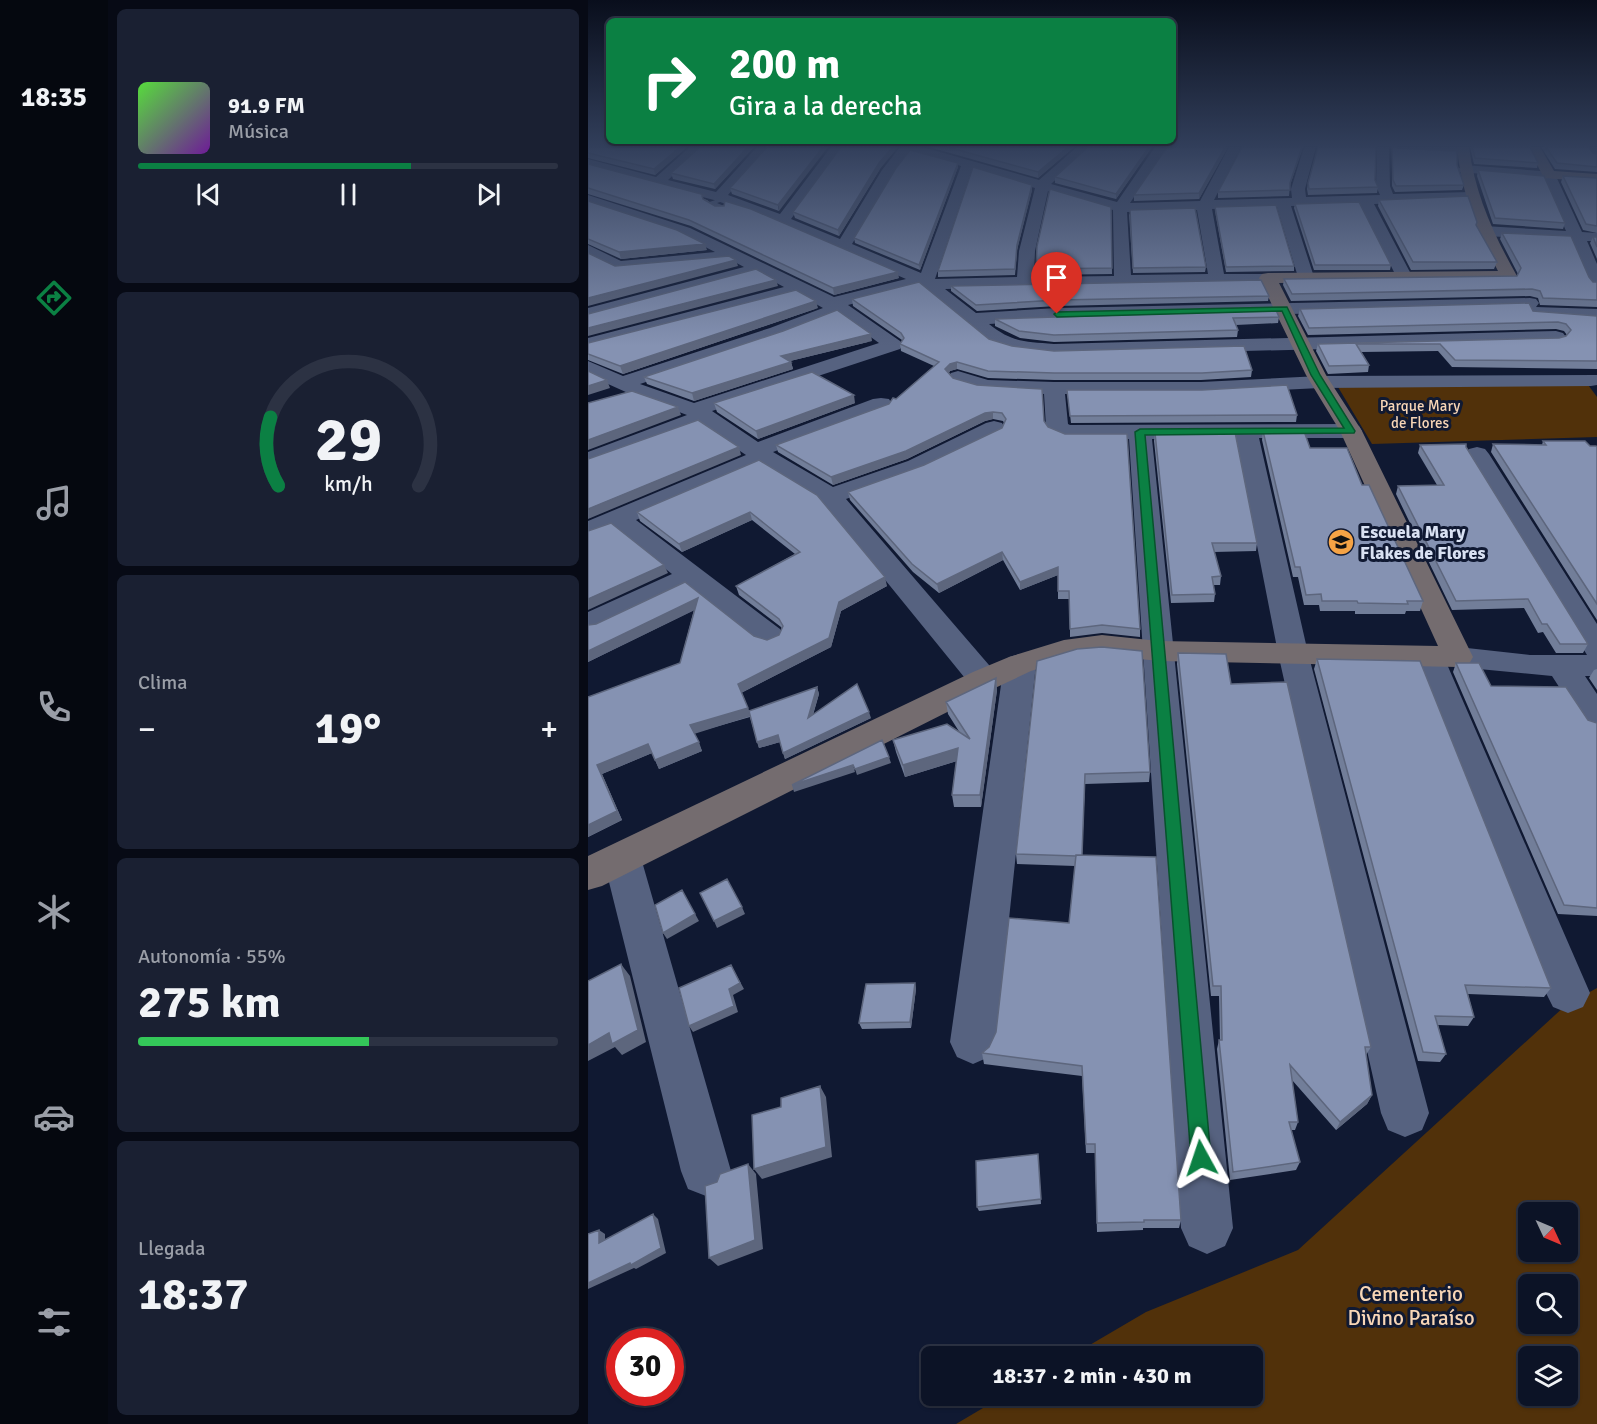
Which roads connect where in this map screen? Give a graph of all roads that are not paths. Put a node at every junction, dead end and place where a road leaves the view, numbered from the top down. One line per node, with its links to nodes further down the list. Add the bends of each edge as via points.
1 (632, 213): 15 (street)
2 (713, 213): 15 (street)
3 (767, 213): 14 (street)
4 (788, 213): 14 (street)
5 (863, 213): 19 (street)
6 (951, 213): 31 (street)
7 (1036, 213): 34 (street)
8 (1120, 213): 30 (street)
9 (1205, 213): 29 (street)
10 (1286, 213): 27 (street)
11 (1372, 213): 25 (street)
12 (1477, 213): 16 (street)
13 (1565, 213): 17 (street)
14 (783, 220): 19 (street)
15 (685, 231): 21 (street)
16 (1484, 231): 17 (street); 26 (street)
17 (1575, 236): 18 (street); 33 (street)
18 (1597, 237)
19 (843, 247): 31 (street)
20 (588, 250): 22 (street)
21 (732, 255): 22 (street); 23 (street)
22 (618, 266): 24 (street)
23 (758, 268): 35 (street); 39 (street)
24 (588, 270)
25 (1404, 276): 26 (street); 27 (street)
26 (1509, 276): 37 (street)
27 (1306, 277): 28 (street)
28 (1268, 278): 29 (street); 38 (street)
29 (1217, 279): 30 (street)
30 (1123, 281): 32 (street)
31 (927, 282): 34 (street); 36 (street); 42 (street)
32 (1058, 282): 34 (street); 40 (street)
33 (1597, 282)
34 (1024, 283)
35 (799, 288): 36 (street); 44 (street)
36 (834, 306): 52 (street, via 777,332); 54 (street, via 851,313 893,345)
37 (1534, 307): 38 (street); 41 (street); 43 (street)
38 (1285, 308): 40 (street); 45 (street)
39 (588, 314)
40 (1057, 314): 42 (street); 46 (street)
41 (1597, 315)
42 (972, 319): 46 (street, via 998,340)
43 (1556, 337): 45 (street); 50 (street)
44 (588, 344)
45 (1301, 344): 46 (street); 49 (street)
46 (1054, 350)
47 (588, 367): 52 (street)
48 (958, 377): 51 (street, via 986,386)
49 (1320, 382): 50 (street); 51 (street, via 1202,388); 57 (street)
50 (1594, 383)
51 (1054, 388): 58 (street, via 1056,427 1066,432)
52 (621, 390): 54 (street)
53 (882, 404): 59 (street)
54 (699, 413): 59 (street); 61 (street)
55 (994, 428): 62 (street, via 916,466)
56 (1246, 430): 57 (street); 58 (street); 70 (street)
57 (1351, 431): 71 (street)
58 (1140, 432): 69 (street)
59 (759, 454): 62 (street); 63 (street)
60 (1477, 454): 68 (street)
61 (588, 460)
62 (830, 496): 75 (street)
63 (618, 518): 64 (street); 65 (street)
64 (588, 531)
65 (693, 575): 66 (street); 67 (street)
66 (588, 624)
67 (769, 636)
68 (1597, 648)
69 (1159, 651): 70 (street); 72 (street, via 1102,645 1075,647); 82 (street)
70 (1293, 653): 71 (street); 80 (street)
71 (1443, 657): 73 (street); 78 (street)
72 (1020, 664): 75 (street); 79 (street)
73 (1561, 665): 74 (street); 76 (street)
74 (1597, 666)
75 (984, 680): 77 (street)
76 (1597, 719)
77 (605, 866): 81 (street)
78 (1568, 993)
79 (973, 1042)
80 (1405, 1113)
81 (706, 1171)
82 (1207, 1228)

